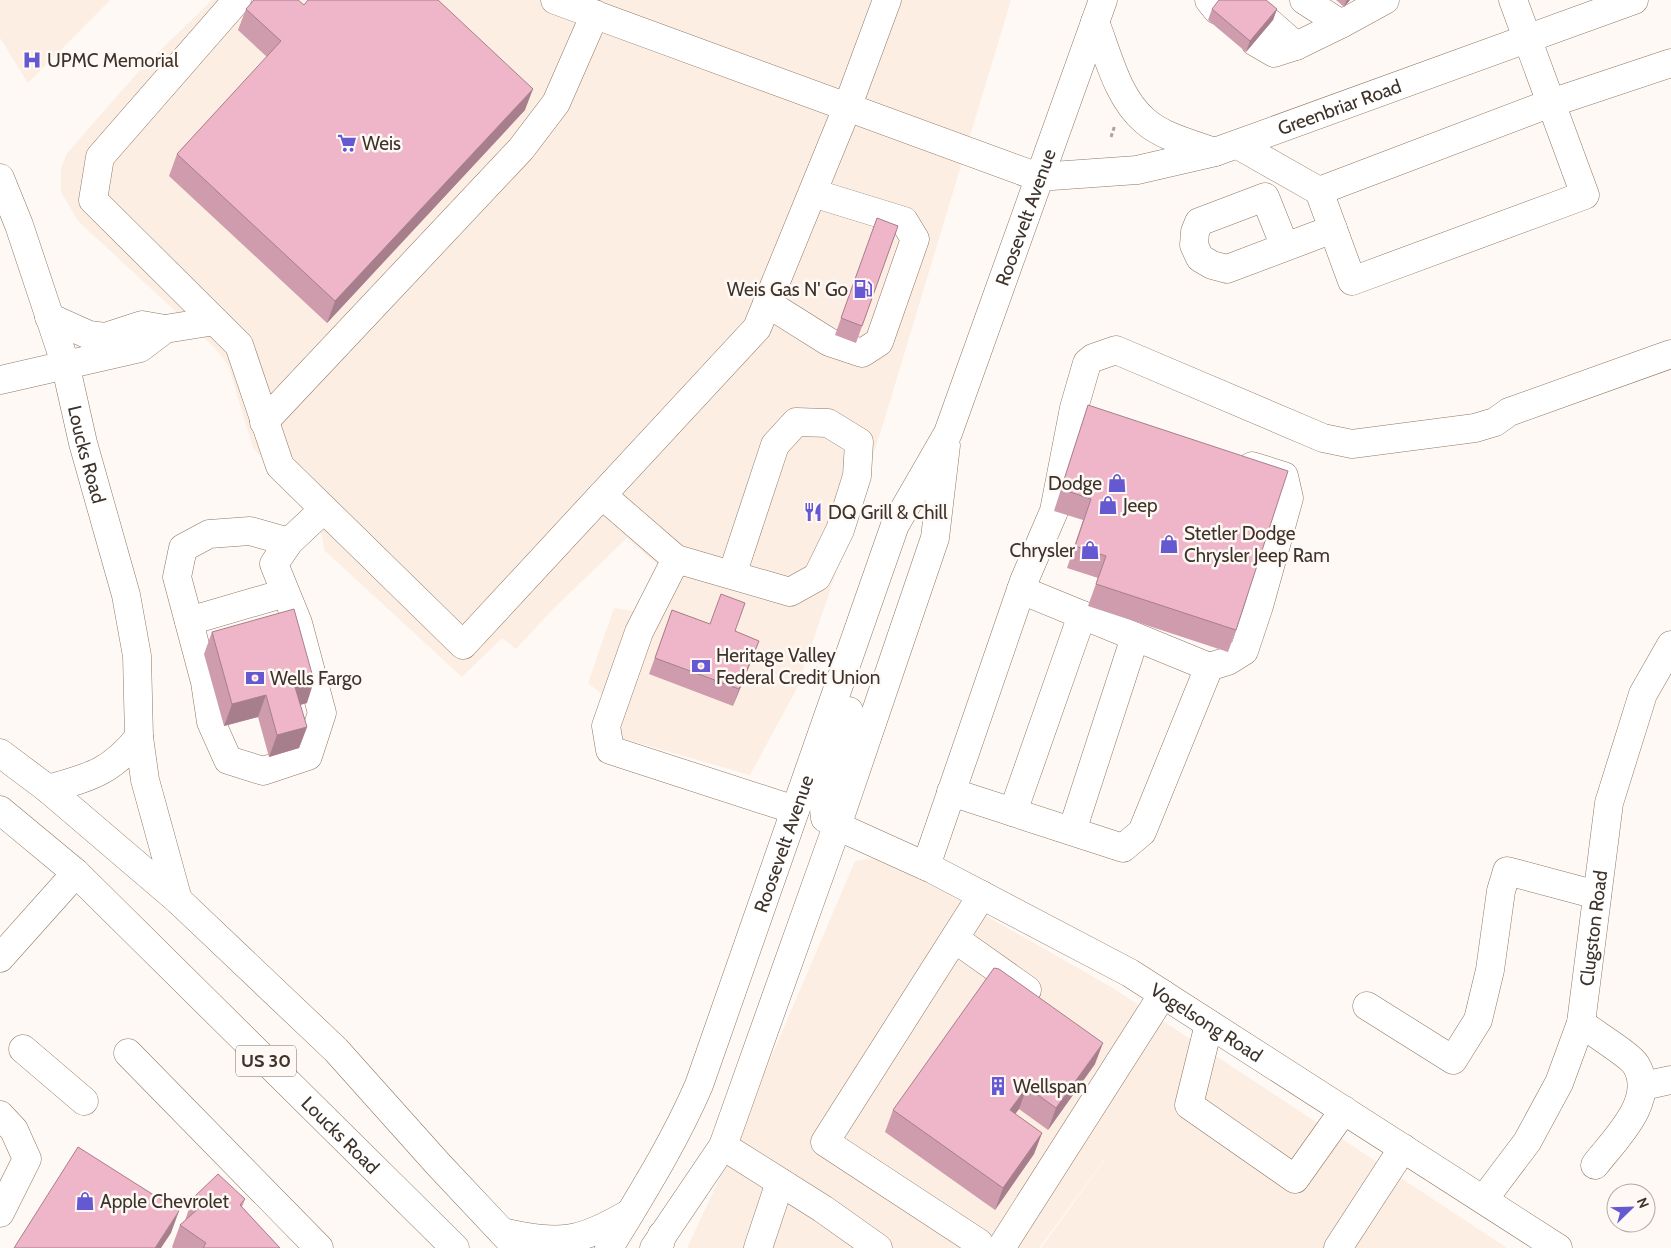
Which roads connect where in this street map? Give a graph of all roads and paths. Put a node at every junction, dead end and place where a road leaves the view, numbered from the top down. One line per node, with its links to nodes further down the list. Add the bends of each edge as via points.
1 (237, 0): 25 (main road, via 100,157 93,200)
2 (555, 0): 9 (main road)
3 (887, 0): 15 (main road)
4 (1385, 0): 10 (main road)
5 (1513, 0): 12 (main road)
6 (1634, 0): 12 (main road, Greenbriar Road)
7 (1310, 1): 10 (main road)
8 (1099, 11): 16 (main road, via 1122,91 1134,110 1164,133); 17 (main road, Roosevelt Avenue)
9 (594, 14): 15 (main road); 32 (main road, via 556,103 521,149)
10 (1341, 24): 11 (main road, via 1274,53)
11 (1262, 33)
12 (1526, 38): 14 (main road); 16 (main road, Greenbriar Road)
13 (1671, 63): 14 (main road)
14 (1551, 103): 19 (main road); 21 (main road, via 1585,195 1352,281)
15 (847, 108): 17 (main road); 20 (main road)
16 (1227, 148): 17 (main road, Greenbriar Road, via 1137,170); 19 (main road)
17 (1038, 176): 33 (main road, Roosevelt Avenue)
18 (0, 178): 24 (main road, Loucks Road)
19 (1319, 191): 21 (main road)
20 (812, 193): 23 (main road); 23 (main road, via 904,221 914,239 879,342 862,353 829,342)
21 (1333, 229): 22 (main road)
22 (1285, 247)
23 (767, 303): 35 (main road, via 757,328)
24 (50, 317): 26 (main road, via 89,335 105,337 142,325); 28 (main road, Loucks Road)
25 (216, 321): 26 (main road); 32 (main road, via 239,345)
26 (165, 328): 28 (main road, via 140,348 100,359)
27 (1671, 354): 30 (main road, via 1509,412 1495,422 1474,428 1352,444 1323,438 1116,350 1087,363)
28 (65, 363): 29 (main road); 48 (main road, Loucks Road, via 83,443 126,595 137,656)
29 (0, 380)
30 (1074, 408): 31 (main road); 41 (main road, via 1054,511)
31 (1102, 416)
32 (264, 422): 36 (main road, via 280,466)
33 (948, 433): 39 (main road, Roosevelt Avenue, via 895,525); 55 (main road, Roosevelt Avenue, via 935,538)
34 (1229, 458): 47 (main road, via 1284,476 1289,498 1244,651 1228,662)
35 (602, 495): 36 (main road, via 463,645); 38 (main road)
36 (324, 509): 37 (main road)
37 (288, 542): 42 (main road, via 274,564); 44 (main road, via 250,532 209,534 183,548 178,577)
38 (676, 559): 40 (main road); 53 (main road, via 639,632 606,726 610,750)
39 (881, 565): 53 (main road, Roosevelt Avenue); 55 (main road, via 881,615 824,789 824,818)
40 (732, 575): 40 (main road, via 790,592 817,577 840,530 857,476 859,442 828,423 796,422 775,445)
41 (1021, 590): 43 (main road); 51 (main road)
42 (285, 593): 44 (main road); 44 (main road, via 298,623 322,712 308,756 263,771 228,760 211,722 205,682)
43 (1082, 615): 45 (main road); 54 (main road)
44 (189, 621)
45 (1135, 637): 47 (main road); 56 (main road)
46 (1671, 645): 59 (main road, Clugston Road, via 1643,694 1609,803)
47 (1209, 667): 56 (main road, via 1142,832 1122,848)
48 (140, 737): 50 (main road, via 123,756 95,776); 61 (main road, Loucks Road, via 146,780)
49 (0, 753): 50 (main road, US 30)
50 (48, 790): 61 (main road, US 30)
51 (951, 792): 54 (main road); 57 (main road)
52 (0, 810): 58 (main road, US 30)
53 (795, 810): 84 (main road, Roosevelt Avenue, via 699,1085 675,1137)
54 (1013, 812): 56 (main road)
55 (837, 826): 57 (main road, Vogelsong Road); 78 (main road, Roosevelt Avenue)
56 (1072, 831)
57 (926, 866): 60 (main road, Vogelsong Road)
58 (76, 874): 63 (main road); 89 (main road, Loucks Road / US 30)
59 (1597, 895): 65 (main road, via 1507,871 1478,1020 1453,1060); 67 (main road, Clugston Road)
60 (982, 896): 62 (main road); 64 (main road, Vogelsong Road)
61 (178, 900): 85 (main road, US 30, via 336,1050)
62 (955, 939): 66 (main road); 87 (main road, via 826,1142)
63 (3, 948)
64 (1162, 994): 68 (main road, Vogelsong Road); 72 (main road)
65 (1367, 1006)
66 (1050, 1007)
67 (1580, 1023): 74 (main road, via 1635,1064); 82 (main road, Clugston Road, via 1558,1083 1527,1142)
68 (1209, 1024): 76 (main road, Vogelsong Road); 76 (main road, via 1189,1105 1295,1179)
69 (1098, 1041): 72 (main road)
70 (23, 1049): 75 (main road)
71 (128, 1053): 88 (main road)
72 (1122, 1058): 87 (main road)
73 (1671, 1080): 74 (main road)
74 (1643, 1086): 80 (main road, via 1631,1119)
75 (84, 1101)
76 (1344, 1110): 79 (main road, Vogelsong Road)
77 (0, 1115): 83 (main road, via 14,1130 26,1159)
78 (723, 1146): 81 (main road); 86 (main road, Roosevelt Avenue)
79 (1403, 1148): 82 (main road, Vogelsong Road); 93 (main road)
80 (1595, 1165)
81 (780, 1182): 91 (main road); 92 (main road)
82 (1484, 1199): 94 (main road, Vogelsong Road)
83 (0, 1212)
84 (630, 1213): 85 (main road, via 599,1231 564,1240); 90 (main road, Roosevelt Avenue)
85 (510, 1240)
86 (658, 1244)
87 (986, 1247)
88 (319, 1248)
89 (455, 1248)
90 (609, 1248)
91 (758, 1248)
92 (878, 1248)
93 (1338, 1248)
94 (1558, 1248)

